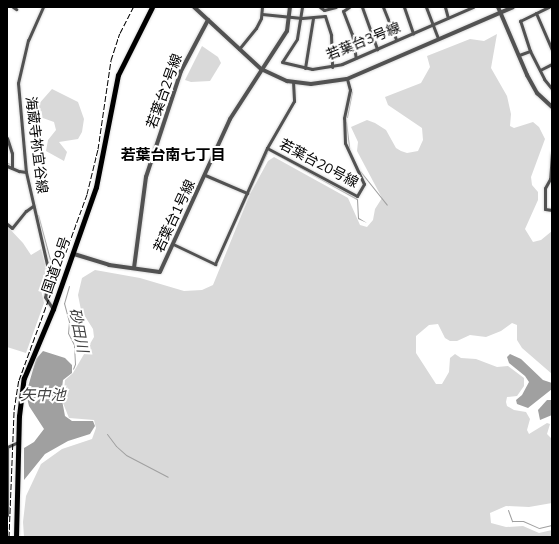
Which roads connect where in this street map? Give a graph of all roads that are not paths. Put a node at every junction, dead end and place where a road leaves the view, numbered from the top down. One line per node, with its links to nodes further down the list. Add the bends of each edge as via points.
1 (43, 7): 52 (street, 海蔵寺祢宜谷線, via 28,40 18,76)
2 (152, 7): 60 (highway, 国道29号, via 118,75 99,173)
3 (194, 7): 27 (street)
4 (262, 7): 22 (street)
5 (290, 7): 23 (street, 若葉台1号線)
6 (302, 7): 24 (street, 若葉台3号線)
7 (320, 7): 8 (street, via 324,10)
8 (336, 7)
9 (349, 7): 37 (street, via 343,11 352,34)
10 (362, 7): 33 (street)
11 (383, 7): 31 (street)
12 (404, 7): 29 (street)
13 (426, 7): 28 (street)
14 (445, 7): 26 (street)
15 (473, 7): 19 (street, 若葉台3号線)
16 (498, 7): 20 (street)
17 (513, 7): 20 (street)
18 (549, 7): 21 (street)
19 (464, 9): 26 (street, 若葉台3号線)
20 (500, 12): 30 (street); 36 (street)
21 (536, 13): 34 (street); 35 (street, via 519,22)
22 (262, 14): 23 (street); 32 (street, via 256,28)
23 (290, 16): 24 (street); 41 (street, 若葉台1号線, via 283,38)
24 (302, 18): 25 (street); 40 (street, 若葉台3号線, via 297,39 282,62)
25 (313, 18): 39 (street, via 325,16 332,45); 40 (street)
26 (448, 18): 28 (street, 若葉台3号線)
27 (208, 20): 32 (street); 61 (street, 若葉台2号線, via 181,71 146,177)
28 (431, 25): 29 (street, 若葉台3号線); 30 (street)
29 (412, 33): 31 (street, 若葉台3号線)
30 (438, 39): 43 (street)
31 (396, 40): 33 (street, 若葉台3号線)
32 (239, 49): 41 (street)
33 (377, 49): 37 (street, 若葉台3号線)
34 (552, 50)
35 (530, 51): 36 (street); 42 (street)
36 (519, 56): 46 (street, via 537,94)
37 (356, 58): 39 (street, 若葉台3号線)
38 (552, 64): 42 (street)
39 (332, 67): 40 (street, 若葉台3号線)
40 (305, 68)
41 (261, 69): 44 (street); 53 (street, 若葉台1号線, via 230,119)
42 (540, 70): 45 (street)
43 (347, 79): 44 (street, via 311,84); 48 (street, 若葉台20号線, via 350,90 343,131 349,156 364,183 358,196)
44 (293, 81): 48 (street, 若葉台20号線, via 294,101)
45 (551, 87)
46 (552, 107)
47 (7, 138): 51 (street, via 12,153)
48 (267, 148): 55 (street)
49 (552, 153): 54 (street)
50 (7, 166): 51 (street)
51 (12, 168): 52 (street)
52 (26, 172): 56 (street, 海蔵寺祢宜谷線)
53 (205, 175): 55 (street); 59 (street, 若葉台1号線)
54 (551, 179): 57 (street, via 545,188 545,209)
55 (246, 193): 59 (street, via 215,264)
56 (34, 206): 58 (street, via 26,211 12,228); 62 (street, 海蔵寺祢宜谷線, via 49,273 45,297)
57 (552, 210)
58 (7, 224)
59 (173, 244): 61 (street, 若葉台1号線, via 160,272)
60 (74, 254): 61 (street, 若葉台1号線); 62 (highway, 国道29号)
61 (134, 268)
62 (53, 309): 63 (highway, 国道29号, via 24,378)
63 (18, 442): 64 (street); 66 (highway, 国道29号)
64 (7, 447): 65 (street)
65 (7, 515)
66 (16, 537)

